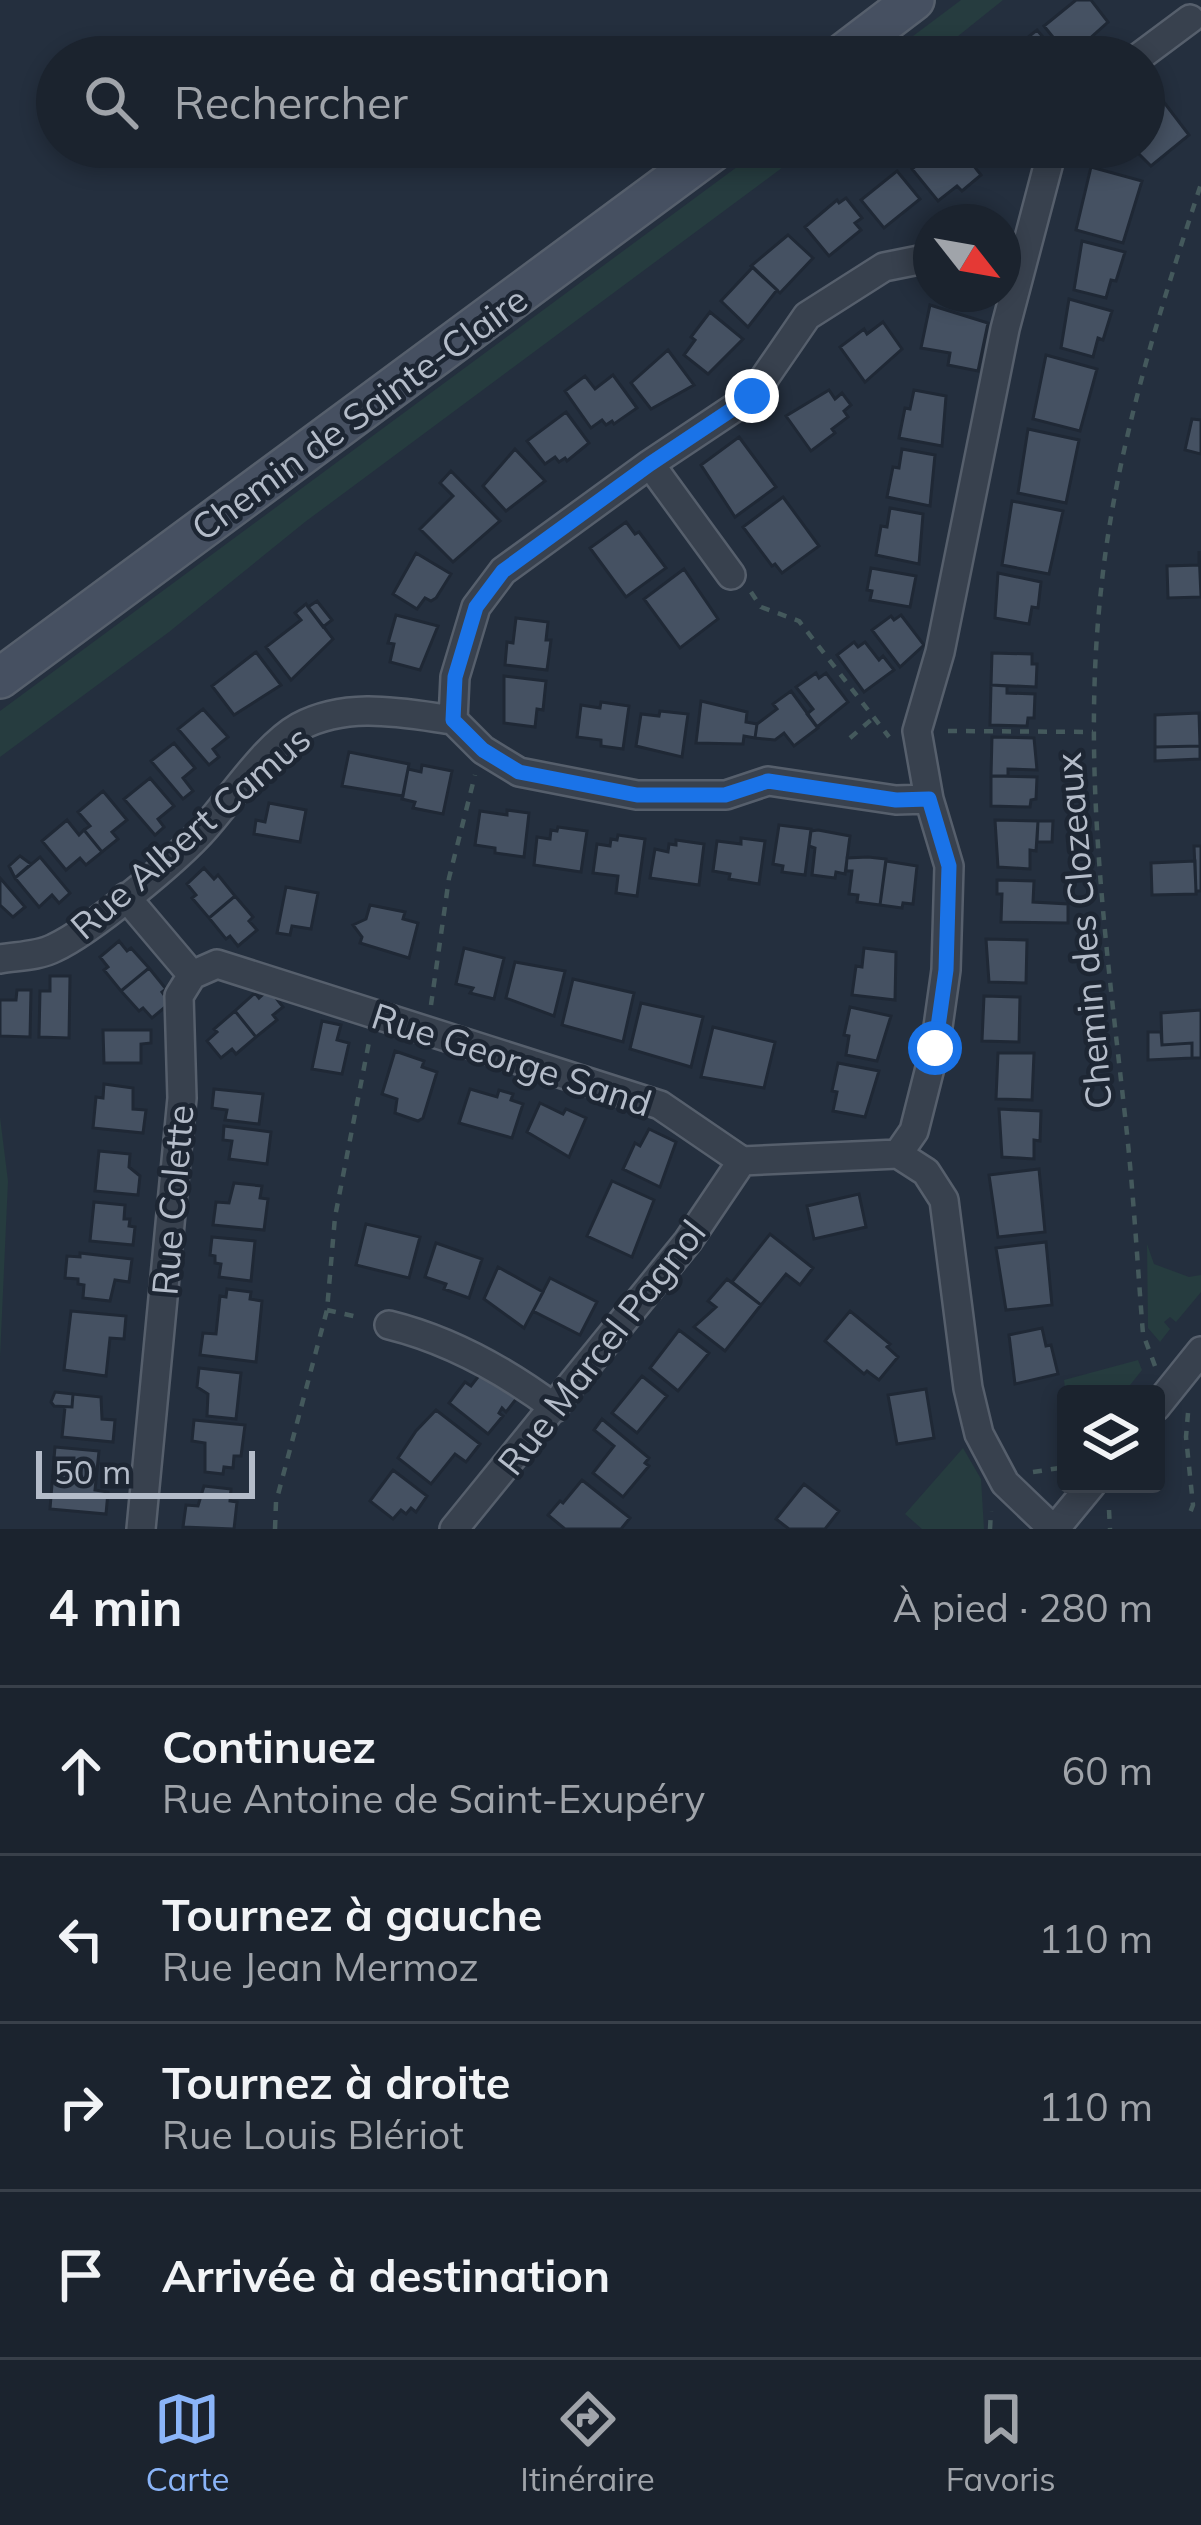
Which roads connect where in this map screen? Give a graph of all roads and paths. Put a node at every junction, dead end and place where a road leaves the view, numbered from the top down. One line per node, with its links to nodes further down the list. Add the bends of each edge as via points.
1 (914, 0): 3 (main road)
2 (1190, 19): 4 (street)
3 (867, 36)
4 (1165, 37)
5 (690, 168): 13 (main road, Chemin de Sainte-Claire)
6 (1046, 168): 8 (street)
7 (1201, 184): 17 (path, Chemin des Clozeaux, via 1113,510)
8 (1021, 246)
9 (913, 261): 11 (street, via 884,267 807,316 752,396)
10 (1004, 312): 21 (street, via 940,652 917,731)
11 (650, 464): 12 (street); 15 (street, via 503,571 476,607 455,677)
12 (731, 575): 14 (path, via 761,607 799,622)
13 (0, 678)
14 (872, 719): 18 (path); 19 (path)
15 (453, 720): 21 (street, via 519,772 637,795 725,795 768,781); 22 (street, Rue Albert Camus, via 352,711 298,728 202,831)
16 (931, 731): 17 (path)
17 (1093, 732): 32 (path, Chemin des Clozeaux, via 1100,896 1143,1334)
18 (850, 738)
19 (894, 743)
20 (477, 766): 26 (path, via 449,878)
21 (929, 799): 27 (street, via 949,866 946,970 914,1131)
22 (126, 897): 23 (street, Rue Albert Camus, via 53,950); 24 (street)
23 (0, 959)
24 (192, 975): 25 (street, Rue George Sand, via 217,964); 38 (street, Rue Colette, via 179,996 182,1098)
25 (374, 1012): 26 (street, Rue George Sand); 29 (path, via 334,1217)
26 (428, 1030): 28 (street, Rue George Sand, via 660,1105)
27 (898, 1154): 28 (street); 41 (street, via 926,1172 944,1200 979,1434 1005,1483)
28 (742, 1160): 33 (street, Rue Marcel Pagnol)
29 (327, 1310): 30 (path); 39 (path)
30 (388, 1325): 33 (street, via 428,1335 515,1378)
31 (1201, 1351): 32 (street)
32 (1169, 1401): 37 (path, Chemin des Clozeaux, via 1190,1418)
33 (555, 1408): 40 (street, Rue Marcel Pagnol)
34 (1057, 1468): 35 (path)
35 (1017, 1474)
36 (1084, 1493): 41 (street)
37 (1190, 1514)
38 (141, 1529)
39 (275, 1529)
40 (454, 1529)
41 (1054, 1529)

